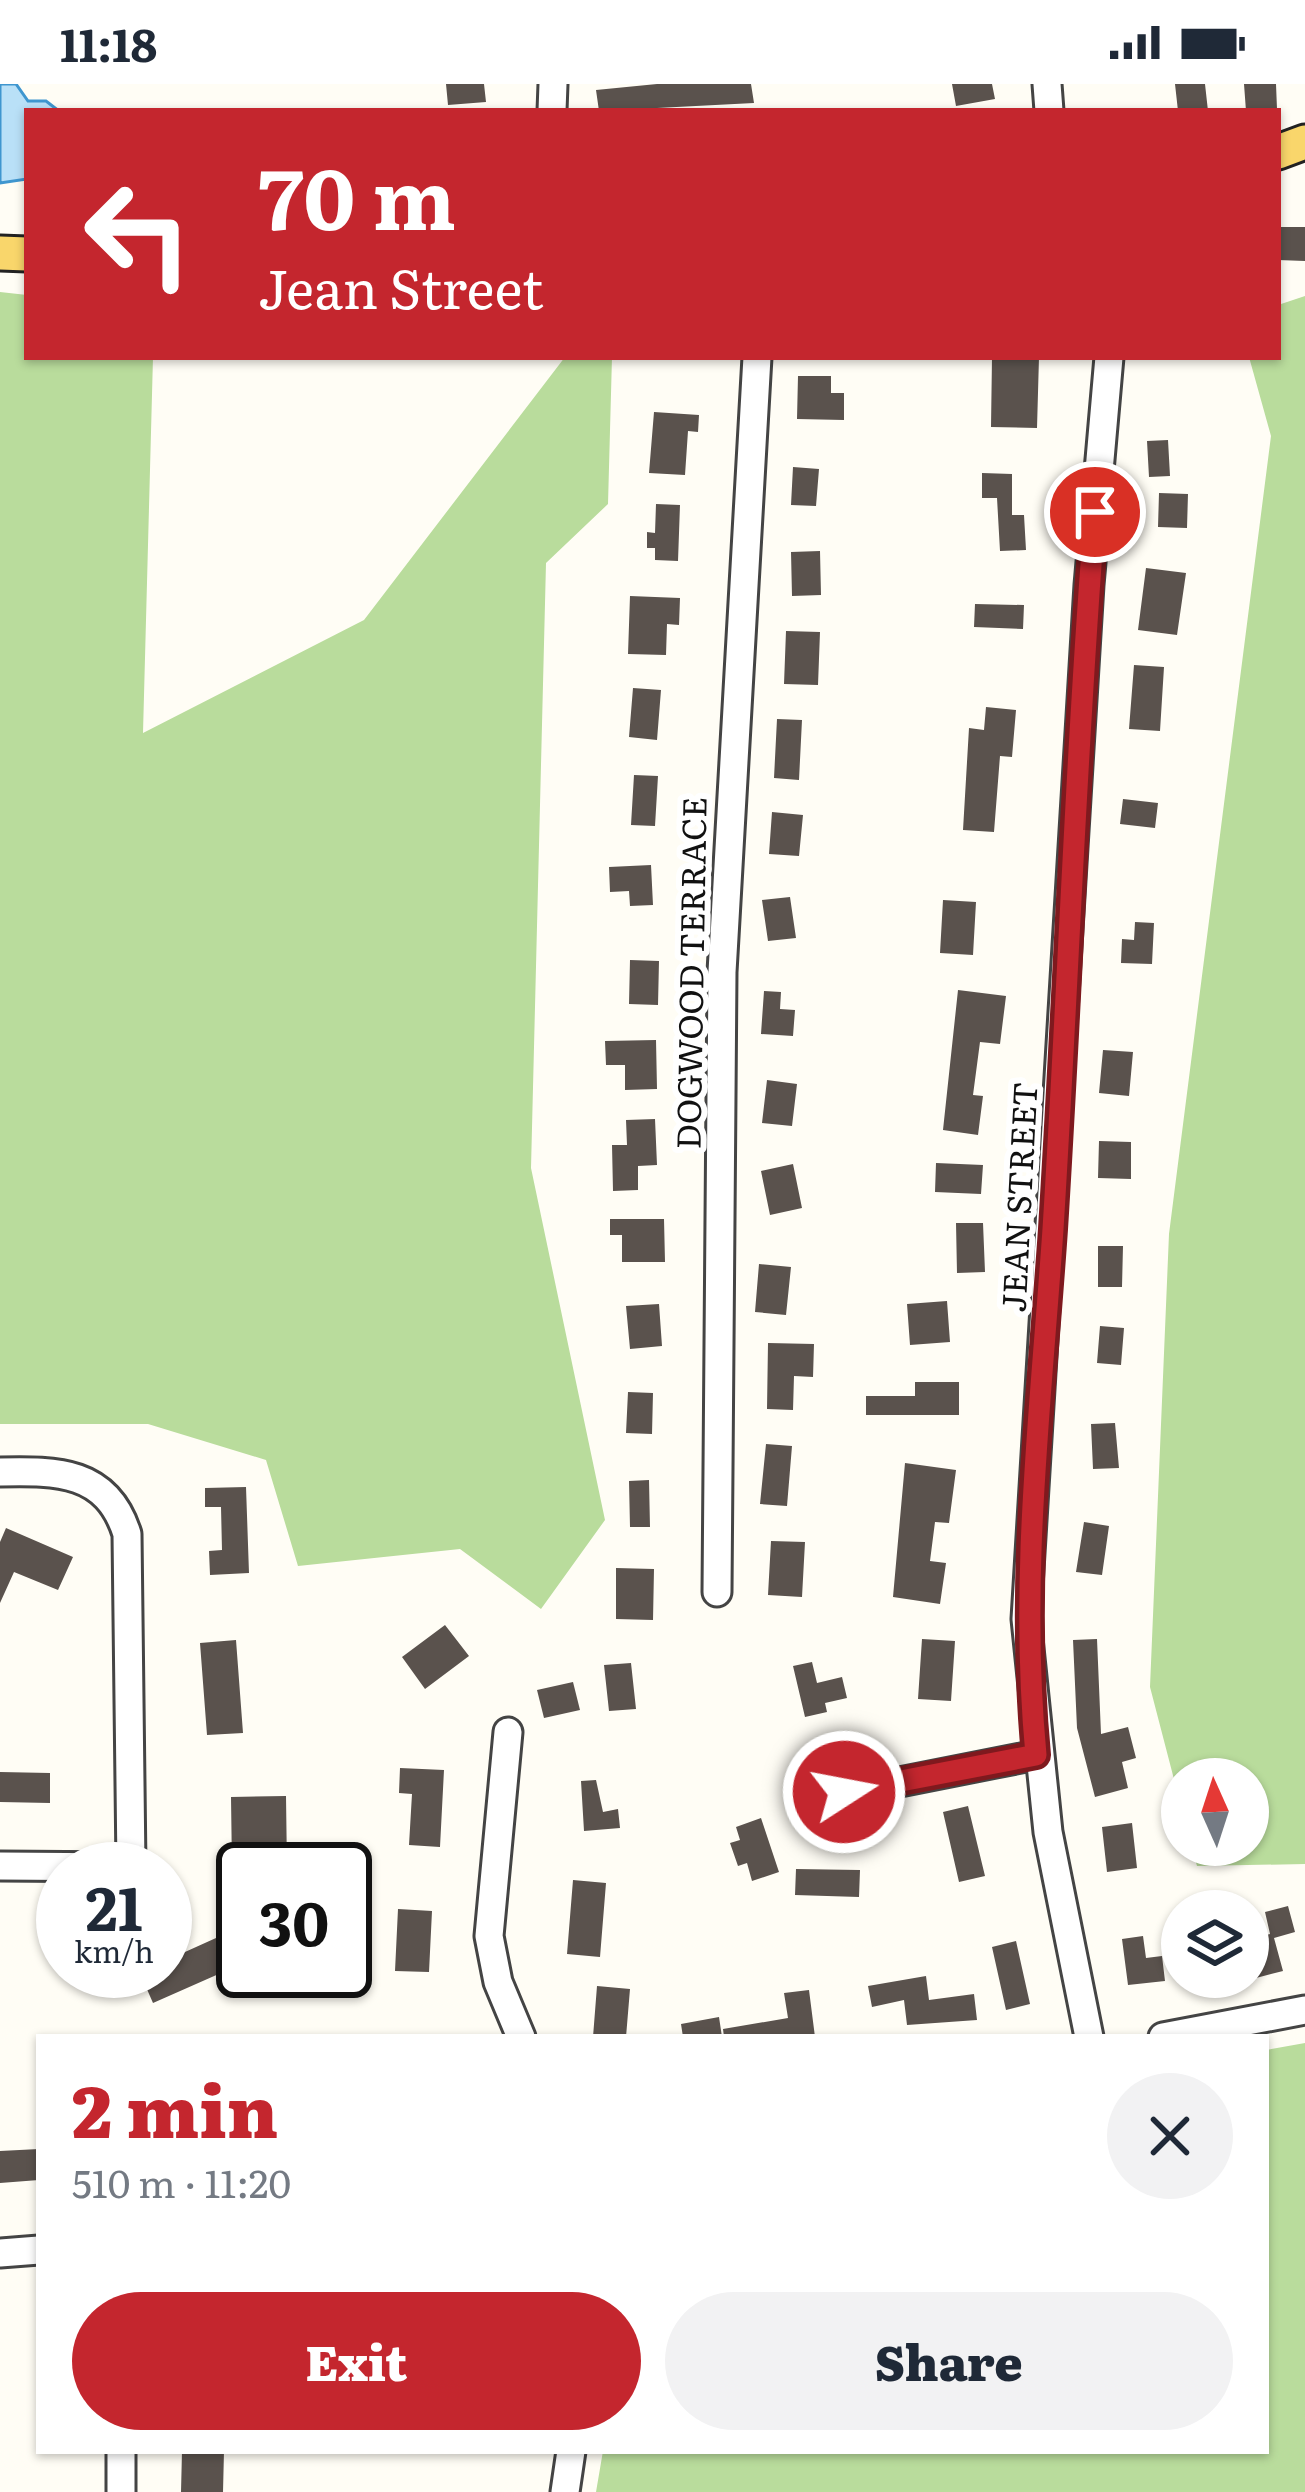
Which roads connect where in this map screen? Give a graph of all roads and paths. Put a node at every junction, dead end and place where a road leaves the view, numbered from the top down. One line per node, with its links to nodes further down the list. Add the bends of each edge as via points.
1 (757, 360): 4 (street, DOGWOOD TERRACE, via 722,972)
2 (1109, 360): 6 (street, JEAN STREET, via 1028,1542)
3 (0, 1472): 8 (street, via 79,1476 121,1515 131,1867)
4 (717, 1592)
5 (508, 1732): 10 (street, via 489,1936)
6 (1036, 1755): 7 (street); 11 (street, JEAN STREET)
7 (844, 1792)
8 (0, 1867)
9 (1305, 2010): 12 (street)
10 (519, 2034)
11 (1087, 2034)
12 (1179, 2034)
13 (36, 2250): 14 (street)
14 (0, 2252)
15 (121, 2454): 17 (street)
16 (571, 2454): 18 (street)
17 (121, 2492)
18 (565, 2492)

